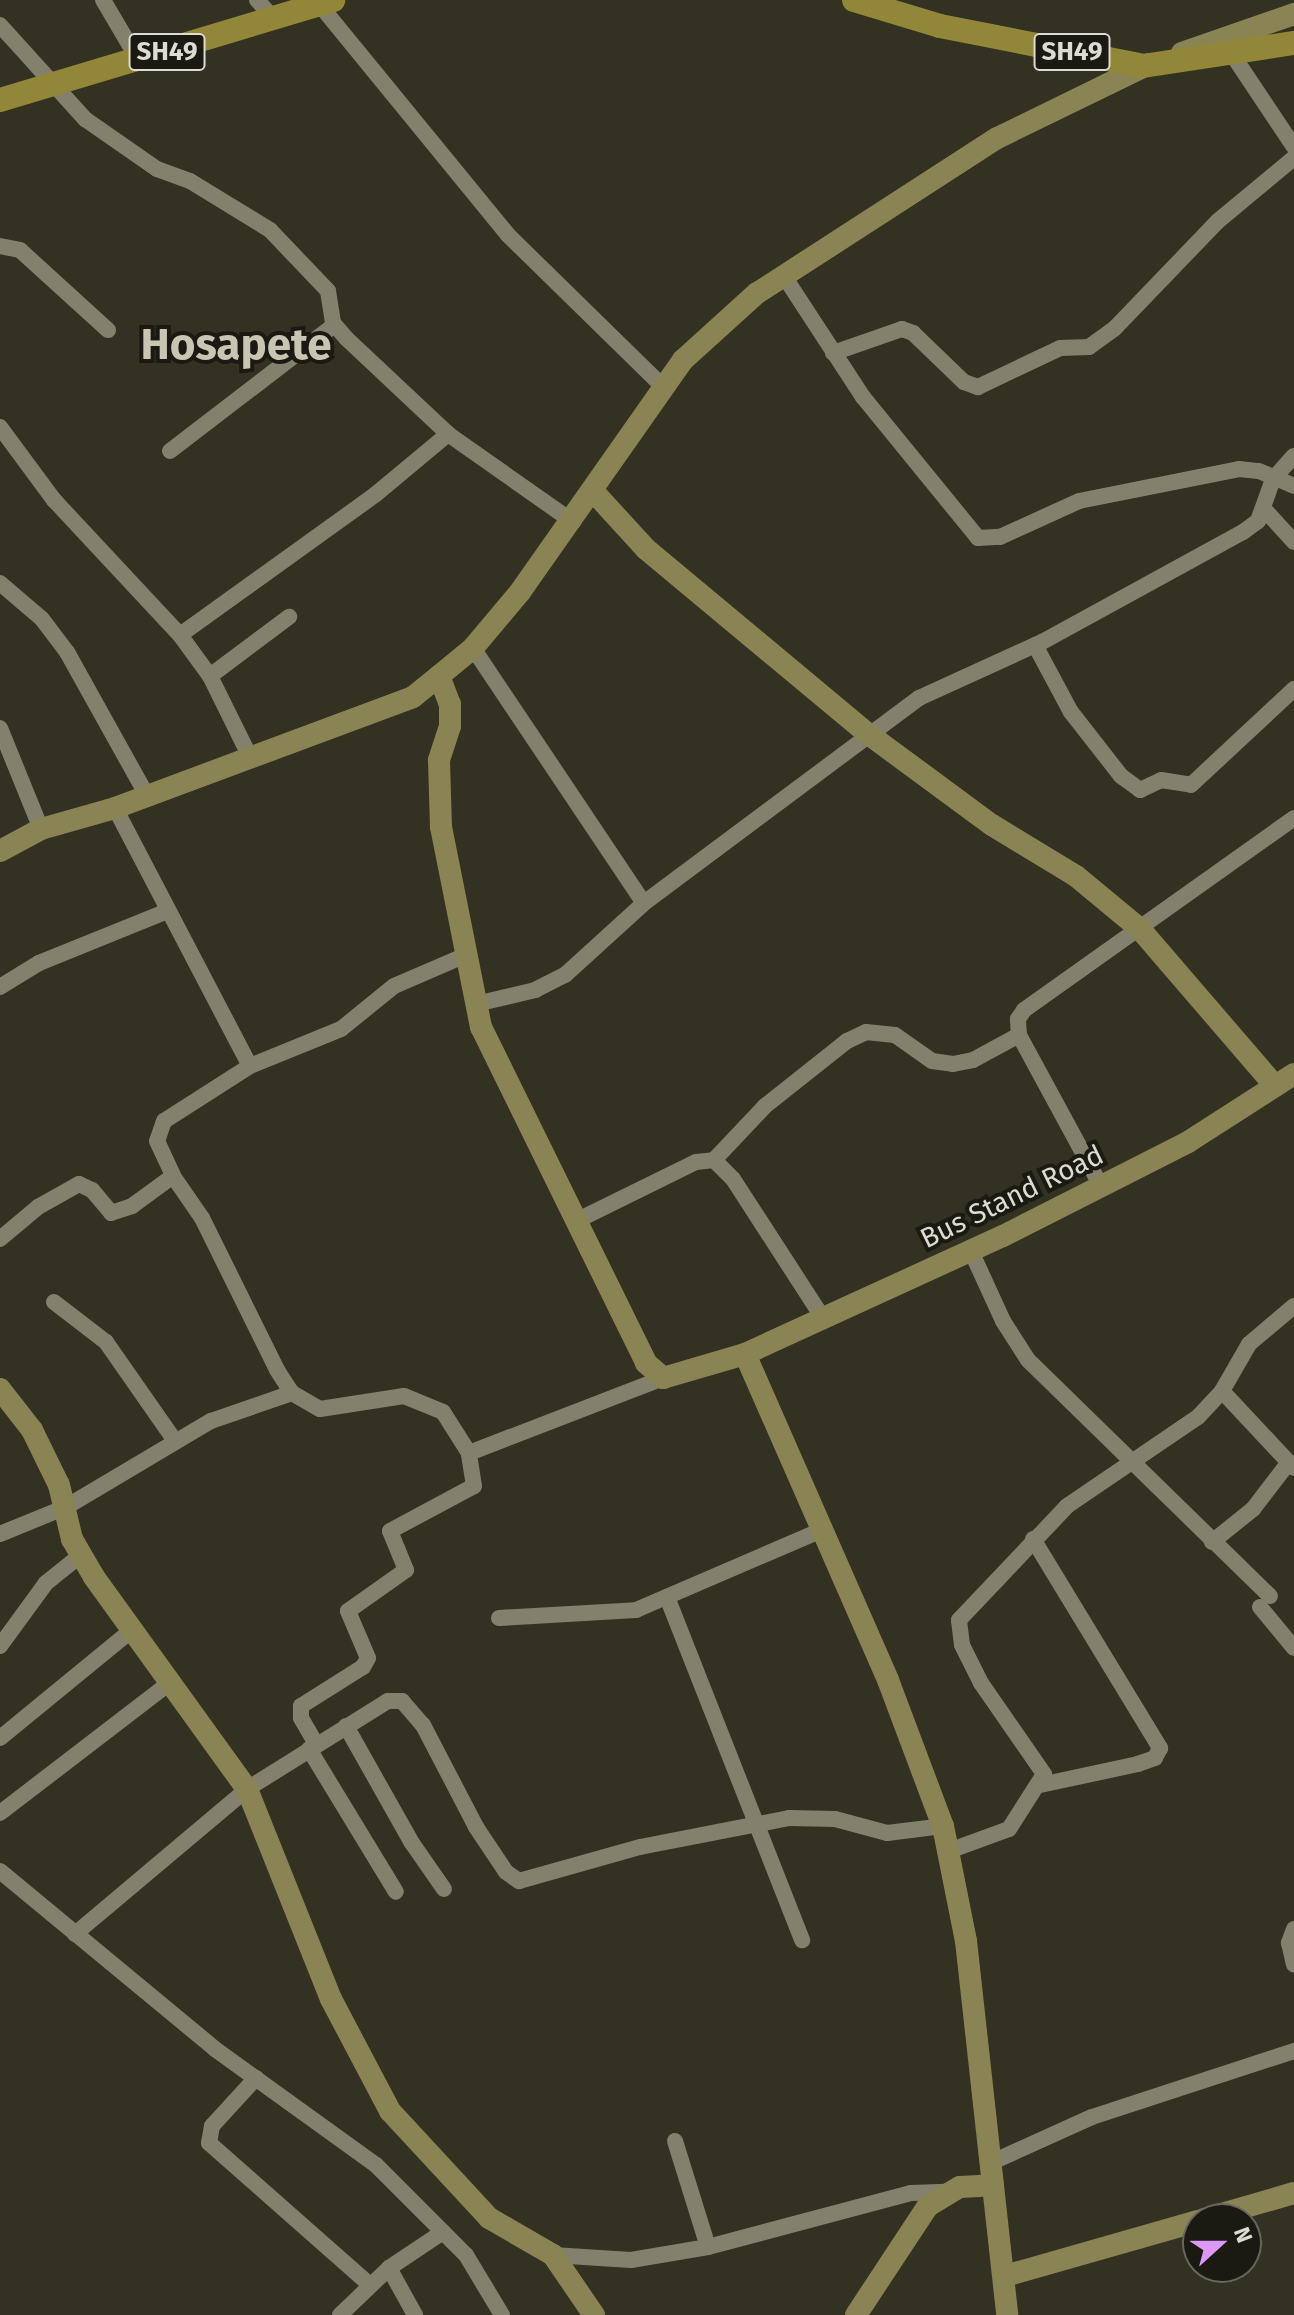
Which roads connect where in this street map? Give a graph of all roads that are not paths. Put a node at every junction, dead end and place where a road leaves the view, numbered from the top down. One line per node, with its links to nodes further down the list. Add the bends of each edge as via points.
1 (103, 0): 10 (street)
2 (854, 0): 4 (main road, SH49)
3 (326, 2): 5 (main road, SH49); 21 (street, via 508,235)
4 (882, 6): 11 (main road, SH49)
5 (265, 9): 10 (main road, SH49)
6 (1294, 14): 11 (street)
7 (0, 25): 12 (street)
8 (1294, 43): 9 (main road, SH49)
9 (1230, 51): 11 (main road, SH49); 14 (street)
10 (139, 61): 12 (main road, SH49)
11 (1143, 66): 17 (street, via 997,138)
12 (55, 85): 13 (main road, SH49); 18 (street, via 85,119 119,144 270,230 328,291)
13 (0, 100)
14 (1294, 147)
15 (1294, 158): 20 (street, via 1218,221 1115,328 1089,347 1060,348 978,387 964,382 913,333 902,329)
16 (0, 246): 19 (street, via 20,250)
17 (784, 276): 20 (street); 21 (street, via 757,293 683,360)
18 (334, 325): 23 (street); 24 (street)
19 (108, 330)
20 (833, 353): 26 (street, via 908,457 978,538 1000,537 1079,501 1163,483 1239,469)
21 (663, 387): 28 (street)
22 (0, 427): 34 (street, via 54,500)
23 (448, 434): 30 (street); 34 (street, via 376,494)
24 (170, 451)
25 (1294, 456): 26 (street)
26 (1273, 479): 27 (street); 29 (street)
27 (1294, 486)
28 (592, 490): 30 (street); 41 (street, via 646,549)
29 (1265, 510): 31 (street); 35 (street, via 1243,532)
30 (573, 522): 36 (street)
31 (1294, 542)
32 (0, 583): 43 (street, via 42,619 67,652)
33 (289, 617): 37 (street)
34 (180, 635): 37 (street)
35 (1035, 645): 39 (street, via 1071,712 1121,776 1140,790 1161,780 1191,785); 41 (street, via 919,698)
36 (473, 648): 38 (street); 48 (street)
37 (210, 676): 42 (street)
38 (439, 676): 42 (street, via 413,697); 51 (street, via 450,704 450,726 439,760 441,827)
39 (1294, 689)
40 (0, 728): 46 (street)
41 (867, 733): 48 (street); 50 (street, via 992,825 1076,876)
42 (251, 759): 43 (street)
43 (147, 796): 44 (street)
44 (115, 808): 46 (street); 49 (street)
45 (1294, 818): 50 (street)
46 (41, 829): 47 (street)
47 (0, 851)
48 (644, 903): 53 (street, via 565,975 535,990)
49 (168, 911): 52 (street, via 39,963); 55 (street)
50 (1140, 929): 54 (street, via 1024,1010 1018,1019); 56 (street)
51 (466, 955): 53 (street); 55 (street, via 394,986 341,1029)
52 (0, 987)
53 (476, 1004): 60 (street, via 493,1053)
54 (1019, 1035): 57 (street, via 973,1060 953,1064 932,1061 895,1035 866,1032 765,1106); 59 (street)
55 (250, 1066): 58 (street, via 164,1121 157,1141)
56 (1288, 1078): 59 (street, Bus Stand Road, via 1188,1142)
57 (714, 1160): 60 (street, via 696,1162); 65 (street, via 733,1179)
58 (173, 1176): 61 (street, via 132,1206 111,1213 92,1190 79,1184 38,1207); 70 (street, via 202,1218 258,1337)
59 (1102, 1188): 62 (street, Bus Stand Road)
60 (578, 1220): 67 (street, via 646,1363)
61 (0, 1239)
62 (971, 1251): 65 (street, Bus Stand Road); 73 (street, via 1003,1321 1028,1360)
63 (54, 1302): 71 (street, via 106,1342)
64 (1294, 1306): 69 (street, via 1249,1344)
65 (823, 1318): 66 (street, Bus Stand Road)
66 (745, 1354): 67 (street, Bus Stand Road); 76 (street)
67 (663, 1378): 72 (street)
68 (0, 1389): 75 (street, via 32,1430)
69 (1222, 1391): 73 (street, via 1198,1417); 74 (street)
70 (292, 1393): 71 (street, via 211,1421); 72 (street, via 320,1409 404,1396 443,1412)
71 (175, 1441): 75 (street)
72 (469, 1453): 89 (street, via 474,1486 390,1531 406,1570 348,1611 368,1658 363,1667 301,1706)
73 (1133, 1462): 78 (street, via 1067,1506); 79 (street)
74 (1292, 1465): 79 (street, via 1253,1509)
75 (66, 1507): 77 (street); 80 (street)
76 (819, 1531): 81 (street); 93 (street, via 894,1694)
77 (0, 1534)
78 (1033, 1539): 90 (street, via 959,1620 957,1629 981,1683 1042,1769); 90 (street, via 1160,1748 1155,1758 1138,1764)
79 (1212, 1542): 85 (street, via 1265,1601)
80 (81, 1555): 83 (street); 84 (street, via 46,1583)
81 (667, 1597): 82 (street, via 636,1610); 94 (street)
82 (499, 1618)
83 (133, 1629): 86 (street); 88 (street)
84 (0, 1646)
85 (1294, 1648)
86 (171, 1682): 91 (street); 92 (street)
87 (346, 1726): 89 (street); 94 (street, via 388,1701 402,1701 483,1838 506,1872 519,1881 640,1847); 97 (street)
88 (0, 1738)
89 (312, 1747): 91 (street); 98 (street)
90 (1040, 1785): 95 (street, via 1009,1829)
91 (247, 1789): 100 (street); 113 (street, via 331,1999 390,2111 489,2218)
92 (0, 1813)
93 (943, 1826): 94 (street, via 887,1833 816,1817); 95 (street)
94 (760, 1828): 101 (street)
95 (946, 1852): 106 (street, via 966,1941)
96 (1, 1875): 100 (street)
97 (444, 1889)
98 (396, 1892)
99 (1294, 1929): 102 (street, via 1289,1943)
100 (75, 1934): 104 (street)
101 (802, 1940)
102 (1294, 1964)
103 (1294, 2051): 106 (street, via 1092,2117)
104 (256, 2078): 111 (street, via 376,2165); 116 (street, via 212,2126 209,2143)
105 (675, 2141): 112 (street)
106 (992, 2174): 107 (street); 115 (street)
107 (946, 2192): 112 (street, via 911,2193); 121 (street, via 928,2206)
108 (1294, 2193): 109 (street)
109 (1259, 2203)
110 (1182, 2226): 115 (street)
111 (443, 2232): 114 (street); 119 (street, via 466,2255)
112 (708, 2247): 113 (street, via 631,2260)
113 (553, 2255): 120 (street)
114 (389, 2268): 116 (street); 118 (street)
115 (1005, 2276): 122 (street)
116 (370, 2285): 117 (street)
117 (340, 2315)
118 (415, 2315)
119 (502, 2315)
120 (594, 2315)
121 (856, 2315)
122 (1007, 2315)

